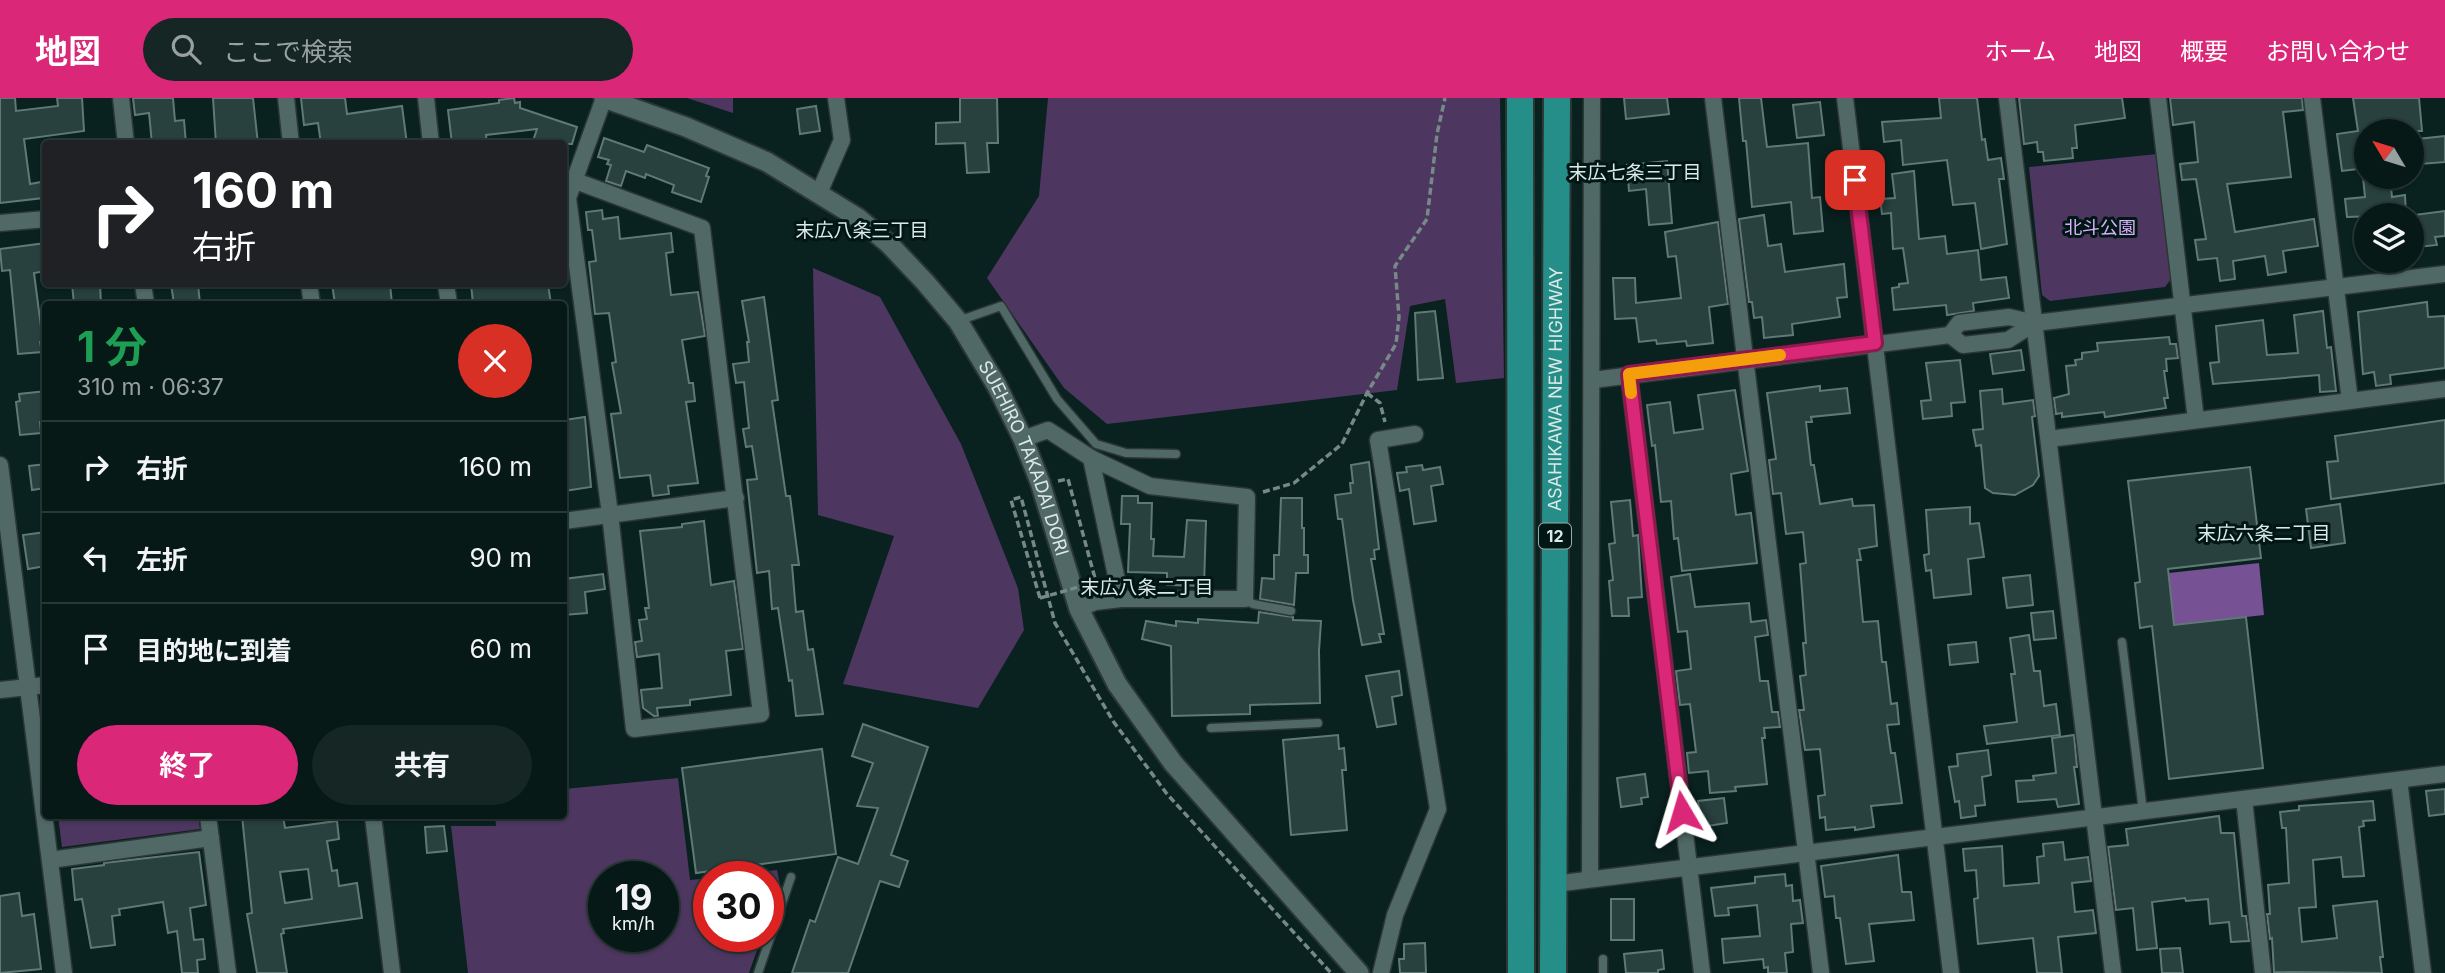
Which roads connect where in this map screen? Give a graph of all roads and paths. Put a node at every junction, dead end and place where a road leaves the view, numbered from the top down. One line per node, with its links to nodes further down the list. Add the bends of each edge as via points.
1 (121, 98): 15 (street)
2 (285, 98): 16 (street)
3 (426, 98): 17 (street)
4 (604, 98): 18 (street); 19 (street, SUEHIRO TAKADAI DORI, via 766,162)
5 (836, 98): 19 (street, via 842,139)
6 (1445, 98): 32 (path, via 1427,219 1395,266 1396,344)
7 (1520, 98): 83 (highway, ASAHIKAWA NEW HIGHWAY / 12)
8 (1557, 98): 75 (highway, ASAHIKAWA NEW HIGHWAY / 12)
9 (1592, 98): 30 (street)
10 (1713, 98): 28 (street)
11 (1845, 98): 27 (street)
12 (2007, 98): 26 (street)
13 (2158, 98): 24 (street)
14 (2312, 98): 23 (street)
15 (126, 140)
16 (290, 140)
17 (431, 140)
18 (573, 180): 44 (street, via 702,228); 46 (street, via 568,198)
19 (819, 193): 25 (street, SUEHIRO TAKADAI DORI, via 890,244)
20 (42, 219): 21 (street)
21 (0, 223)
22 (2445, 274): 23 (street)
23 (2336, 288): 24 (street); 33 (street)
24 (2182, 307): 26 (street); 34 (street)
25 (958, 321): 37 (street, SUEHIRO TAKADAI DORI); 39 (lane, via 1001,306 1057,400 1096,444 1126,453)
26 (2035, 323): 27 (street, via 2008,340 1963,345 1950,335); 38 (street)
27 (1875, 343): 28 (street); 69 (street)
28 (1746, 359): 29 (street); 70 (street)
29 (1629, 374): 30 (street); 72 (street)
30 (1593, 380): 74 (street)
31 (2445, 389): 33 (street)
32 (1367, 393): 35 (path, via 1380,403); 43 (path, via 1342,444 1294,483)
33 (2350, 401): 34 (street)
34 (2196, 420): 38 (street)
35 (1384, 422)
36 (1415, 434): 82 (street, via 1378,440 1438,809 1395,915)
37 (1023, 439): 40 (street, via 1048,430); 51 (street, SUEHIRO TAKADAI DORI)
38 (2049, 439): 64 (street)
39 (1176, 454)
40 (1091, 458): 43 (street, via 1150,486); 49 (street)
41 (0, 466): 55 (street)
42 (1061, 493): 45 (path, bridge, via 1058,481 1068,479 1097,582 1040,598)
43 (1247, 497): 50 (street)
44 (736, 498): 46 (street); 46 (street, via 761,714 635,729)
45 (1011, 500)
46 (610, 514): 47 (street)
47 (567, 521)
48 (1087, 578): 51 (path)
49 (1121, 599): 50 (street); 51 (street)
50 (1245, 599): 52 (lane)
51 (1087, 605): 81 (street, SUEHIRO TAKADAI DORI, via 1117,684 1172,763)
52 (1291, 611)
53 (2122, 642): 63 (lane)
54 (42, 685): 55 (street)
55 (28, 687): 56 (street); 61 (street)
56 (0, 690)
57 (1318, 723): 58 (lane)
58 (1211, 727)
59 (2445, 774): 60 (street)
60 (2399, 780): 62 (street); 91 (street)
61 (42, 797)
62 (2244, 799): 63 (street); 90 (street)
63 (2143, 811): 64 (street)
64 (2095, 818): 69 (street); 89 (street)
65 (45, 819): 71 (street)
66 (208, 819): 68 (street)
67 (373, 819): 79 (street)
68 (211, 838): 71 (street); 78 (street)
69 (1934, 838): 70 (street); 88 (street)
70 (1807, 853): 72 (street); 87 (street)
71 (50, 860): 77 (street)
72 (1689, 867): 74 (street); 86 (street)
73 (791, 877): 80 (lane)
74 (1590, 879): 75 (street)
75 (1554, 884): 84 (highway, ASAHIKAWA NEW HIGHWAY / 12)
76 (1603, 959): 85 (lane)
77 (64, 973)
78 (228, 973)
79 (392, 973)
80 (758, 973)
81 (1359, 973)
82 (1381, 973)
83 (1521, 973)
84 (1553, 973)
85 (1603, 973)
86 (1702, 973)
87 (1821, 973)
88 (1951, 973)
89 (2113, 973)
90 (2263, 973)
91 (2423, 973)

